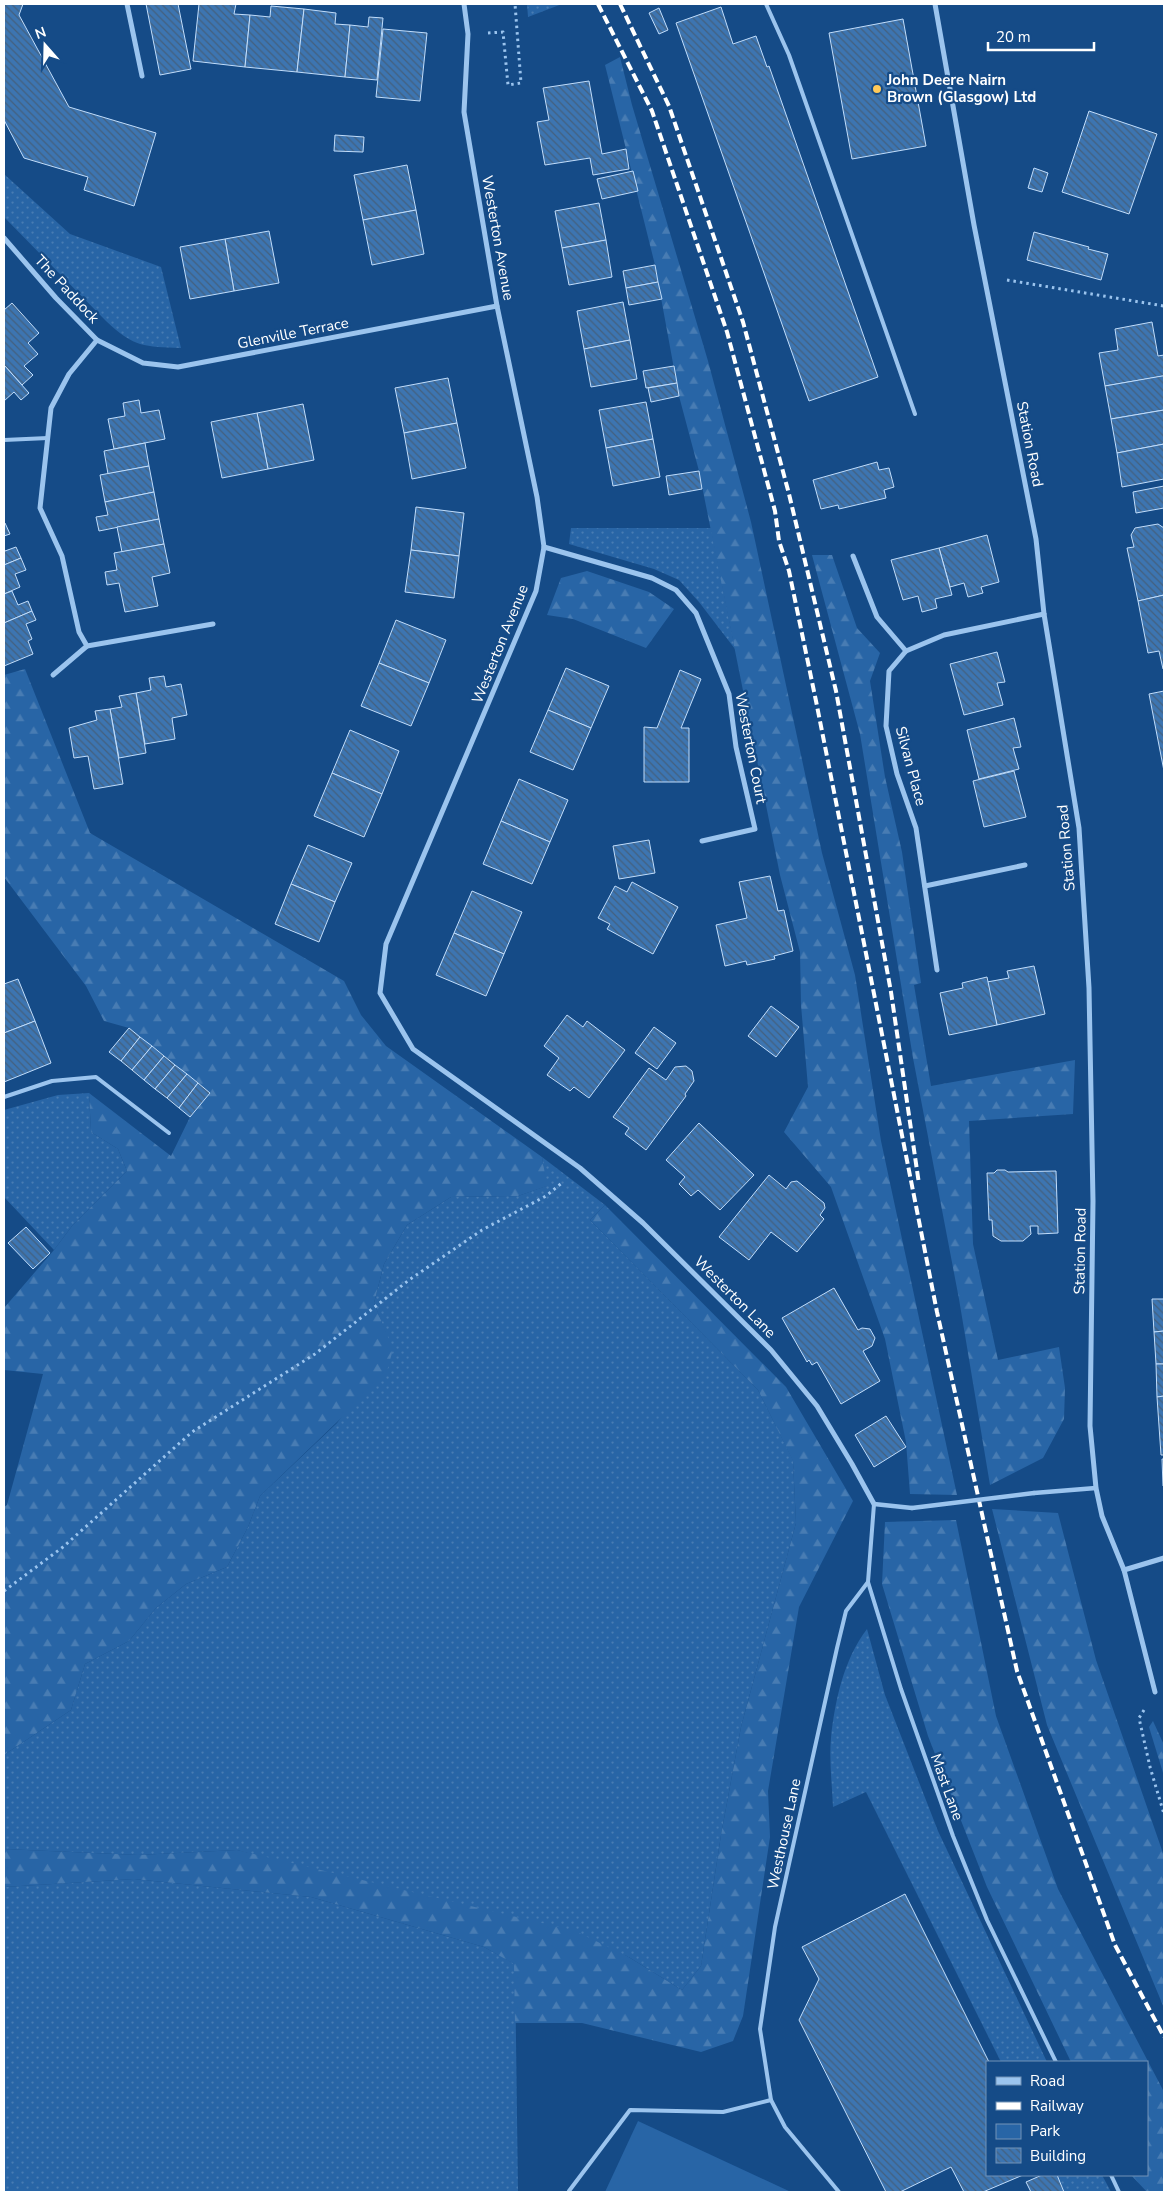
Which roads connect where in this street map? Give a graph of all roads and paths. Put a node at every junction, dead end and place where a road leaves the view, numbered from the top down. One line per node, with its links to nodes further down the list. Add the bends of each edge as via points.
1 (127, 4): 7 (street)
2 (464, 4): 6 (street, Westerton Avenue)
3 (515, 4): 6 (path, via 521,83 508,85 503,32)
4 (766, 4): 13 (lane, via 789,55)
5 (935, 4): 9 (street, Station Road)
6 (468, 34): 10 (street, Westerton Avenue, via 464,112)
7 (142, 76)
8 (4, 238): 12 (street, The Paddock)
9 (984, 276): 11 (path); 18 (street, Station Road, via 1036,539)
10 (497, 306): 12 (street, Glenville Terrace, via 178,368 143,363); 16 (street, Westerton Avenue, via 537,497)
11 (1164, 306)
12 (97, 340): 14 (street, The Paddock, via 69,374 51,408)
13 (915, 414)
14 (48, 438): 15 (lane); 20 (street, The Paddock, via 40,508 62,556 79,632)
15 (4, 440)
16 (544, 547): 23 (street, Westerton Court, via 652,578 676,590 696,613 729,694 736,747 754,829); 27 (street, Westerton Avenue, via 536,591 386,944)
17 (853, 556): 21 (street, via 877,617)
18 (1044, 614): 21 (street, Silvan Place, via 944,635); 31 (street, Station Road, via 1079,828 1089,988 1093,1201 1090,1426)
19 (213, 624): 20 (street)
20 (87, 646): 22 (street)
21 (906, 651): 25 (street, Silvan Place, via 889,671 886,726 897,774 916,828)
22 (53, 676)
23 (702, 841)
24 (1025, 865): 25 (street)
25 (925, 886): 26 (street, Silvan Place)
26 (938, 970)
27 (380, 993): 30 (street, Westerton Lane, via 412,1049)
28 (4, 1098): 29 (lane, via 52,1081 96,1077)
29 (169, 1133)
30 (580, 1168): 32 (street, Westerton Lane, via 643,1223 771,1350 817,1406); 36 (path, via 546,1196 482,1230 409,1280 315,1354 192,1432 63,1547)
31 (1096, 1488): 32 (street, bridge, via 912,1508); 34 (street, Station Road, via 1102,1516)
32 (874, 1504): 35 (lane, Mast Lane)
33 (1164, 1558): 34 (street)
34 (1124, 1570): 37 (street, Station Road)
35 (868, 1582): 39 (lane, Mast Lane, via 900,1689 952,1836 987,1920); 40 (lane, Westhouse Lane, via 846,1611 775,1927 760,2029)
36 (4, 1591)
37 (1155, 1692): 38 (path, via 1139,1718)
38 (1164, 1814)
39 (1056, 2061)
40 (770, 2100): 42 (lane, via 722,2112 630,2110); 43 (lane, Westhouse Lane, via 785,2127)
41 (1111, 2176): 44 (lane)
42 (570, 2191)
43 (839, 2192)
44 (1119, 2192)

